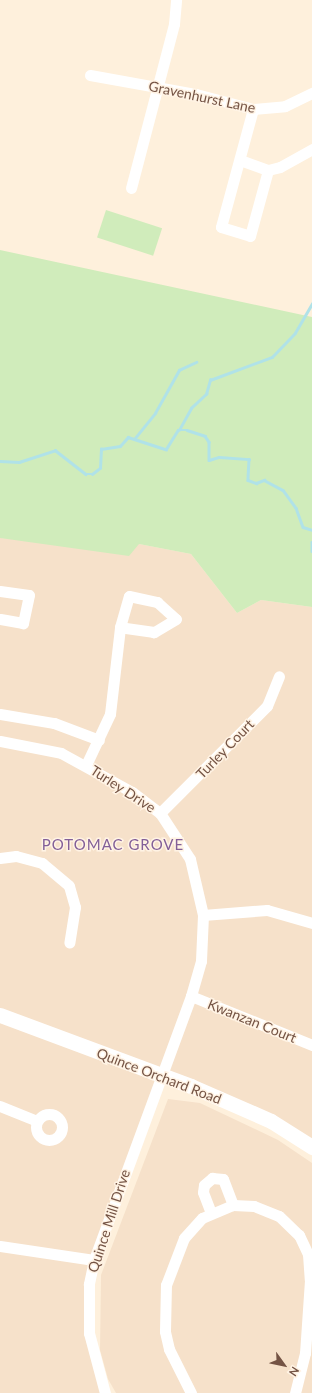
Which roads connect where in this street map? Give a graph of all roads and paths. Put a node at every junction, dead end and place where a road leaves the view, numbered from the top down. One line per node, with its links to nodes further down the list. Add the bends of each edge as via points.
1 (176, 0): 3 (street, via 174,24)
2 (90, 75): 3 (street, Gravenhurst Lane)
3 (158, 87): 5 (street, Gravenhurst Lane); 9 (street)
4 (312, 93): 5 (street, Gravenhurst Lane, via 285,106)
5 (253, 109): 7 (street)
6 (312, 149): 8 (street, via 280,167)
7 (240, 160): 8 (street); 8 (street, via 221,227 250,236)
8 (268, 170)
9 (131, 188)
10 (0, 591): 11 (street, via 29,595 23,623)
11 (0, 619)
12 (120, 627): 12 (street, via 129,596 157,602 176,619 154,632); 15 (street, via 114,664 116,689)
13 (279, 676): 18 (street, Turley Court, via 267,706)
14 (0, 714): 15 (street, via 54,723)
15 (99, 740): 17 (street)
16 (0, 741): 17 (street, Turley Drive, via 61,753)
17 (86, 765): 18 (street, Turley Drive)
18 (160, 813): 20 (street, Turley Drive, via 190,859)
19 (0, 858): 22 (street, via 16,856 42,862 69,886 75,907)
20 (203, 915): 21 (street, via 267,910); 23 (street, Turley Drive, via 202,961)
21 (312, 923)
22 (69, 943)
23 (191, 996): 25 (street, Kwanzan Court); 26 (street, Turley Drive)
24 (0, 1015): 26 (street, Quince Orchard Road)
25 (312, 1045)
26 (160, 1077): 29 (street, Quince Orchard Road, via 191,1086 272,1121); 33 (street, Quince Mill Drive)
27 (0, 1106): 28 (street)
28 (37, 1121)
29 (312, 1147)
30 (233, 1206): 31 (street); 31 (street, via 223,1180 212,1178 204,1185 203,1192); 36 (street, via 254,1206 279,1216 299,1235 308,1254 310,1280 305,1353)
31 (211, 1213): 35 (street, via 184,1238 174,1258 164,1304 169,1349)
32 (0, 1246): 33 (street)
33 (94, 1260): 34 (street, Quince Mill Drive, via 89,1284 89,1333)
34 (106, 1393)
35 (191, 1393)
36 (295, 1393)

